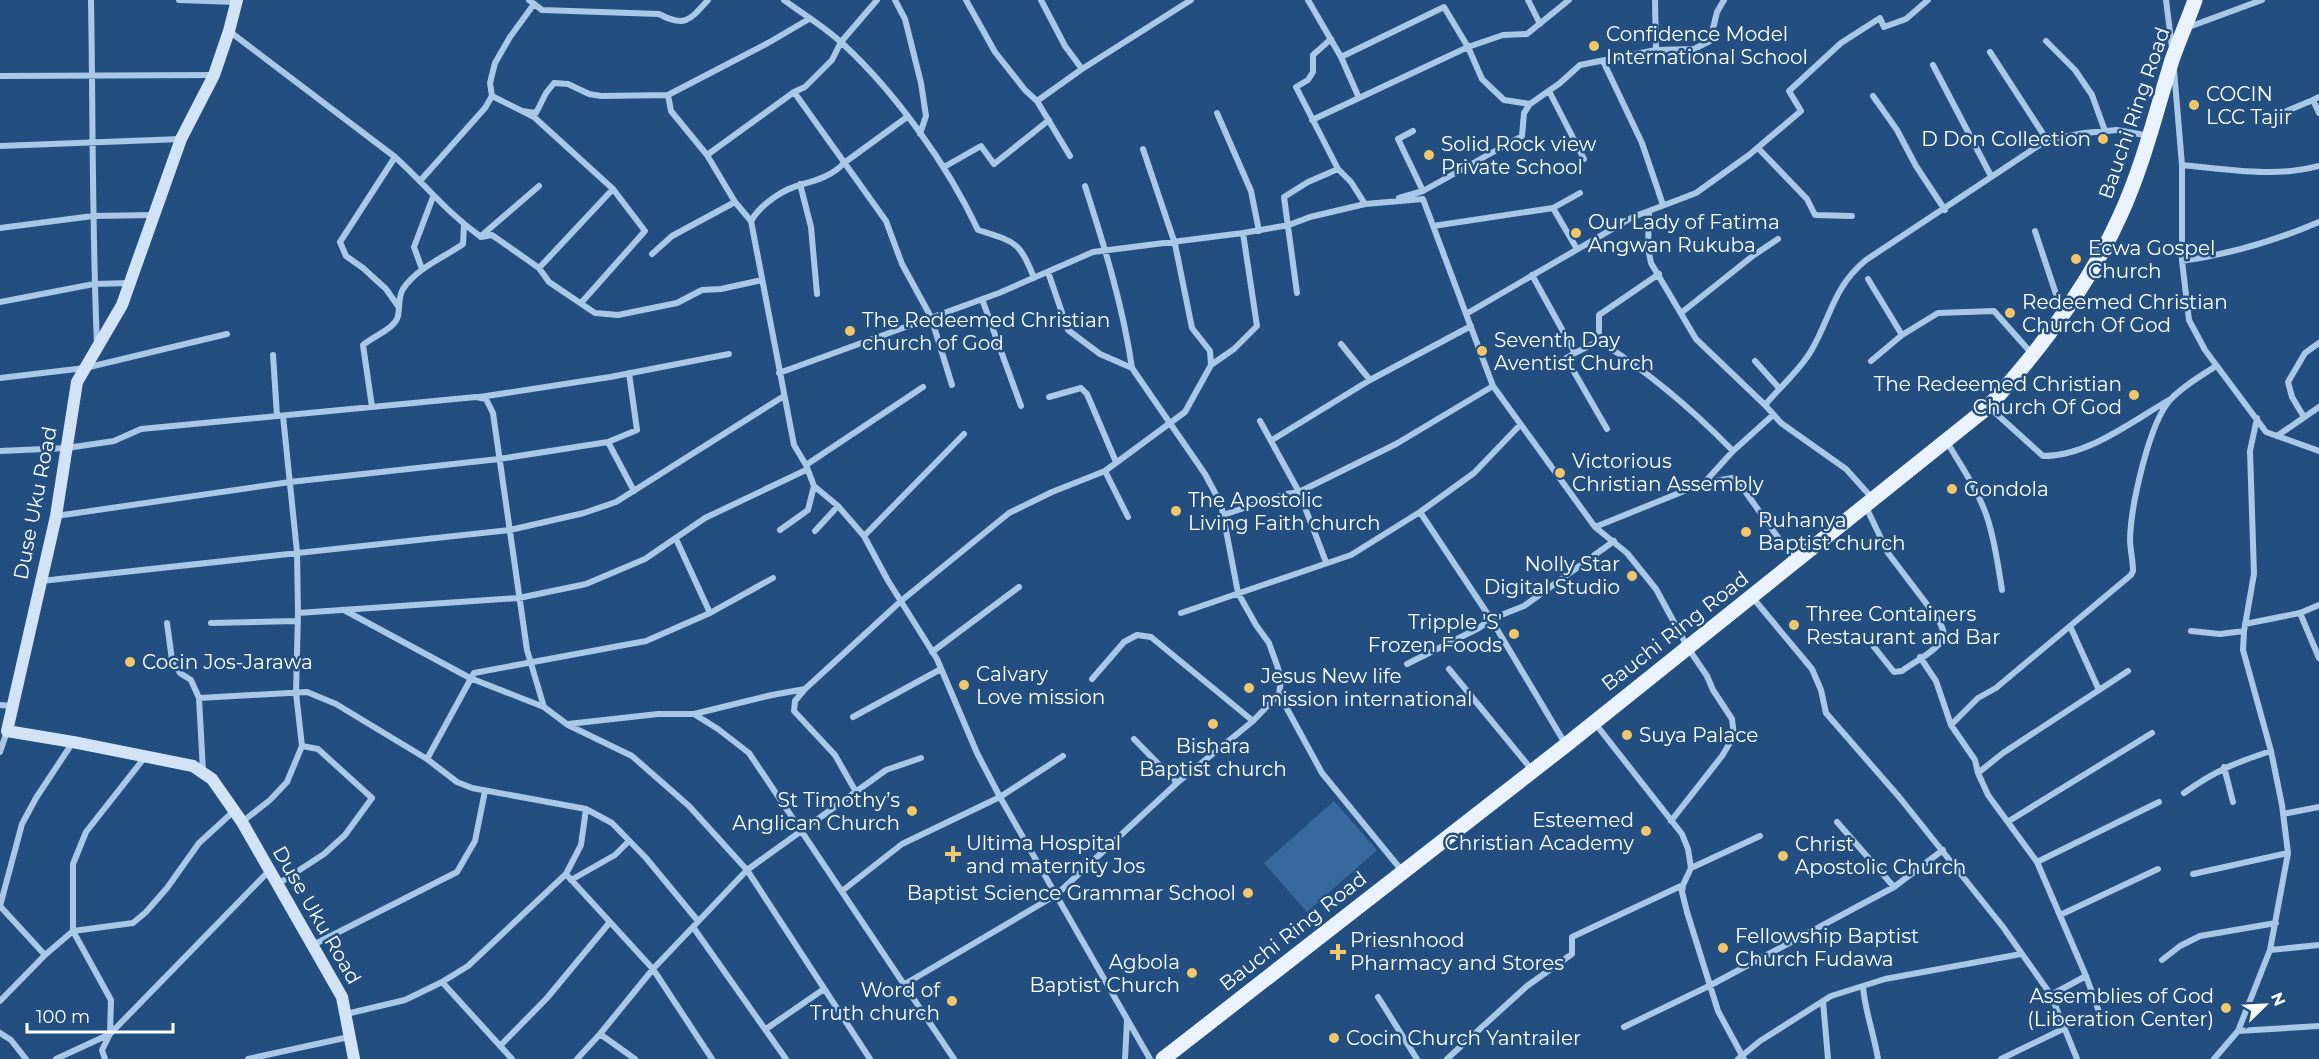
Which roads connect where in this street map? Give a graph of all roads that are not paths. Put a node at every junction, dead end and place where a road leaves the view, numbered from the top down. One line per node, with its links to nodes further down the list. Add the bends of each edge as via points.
1 (91, 0): 36 (street)
2 (180, 0): 19 (street)
3 (708, 0): 20 (street, via 691,19 673,22 659,14 542,10)
4 (784, 0): 21 (street)
5 (877, 0): 27 (street)
6 (895, 0): 57 (street, via 905,19 921,83 926,116)
7 (966, 0): 46 (street, via 995,52)
8 (1041, 0): 35 (street)
9 (1191, 0): 35 (street)
10 (1308, 0): 25 (street)
11 (1528, 0): 22 (street)
12 (1569, 0): 22 (street)
13 (1655, 0): 29 (street)
14 (1724, 0): 29 (street, via 1710,41 1694,49)
15 (1928, 0): 64 (street, via 1906,20 1884,27 1880,18 1841,43 1789,91 1800,111)
16 (2166, 0): 31 (street)
17 (2195, 0): 23 (main road, Bauchi Ring Road)
18 (2262, 0): 23 (street)
19 (236, 1): 24 (street, Duse Uku Road)
20 (532, 2): 42 (street, via 495,63 490,83)
21 (809, 19): 27 (street); 41 (street)
22 (1540, 24): 28 (street, via 1527,34 1503,35)
23 (2186, 28): 31 (main road, Bauchi Ring Road)
24 (229, 32): 37 (street, Duse Uku Road); 67 (street)
25 (1331, 39): 32 (street); 54 (street, via 1313,55 1311,75 1296,86)
26 (2046, 41): 56 (street, via 2092,94)
27 (841, 42): 40 (street, via 832,60 805,87); 52 (street, via 869,68)
28 (1468, 47): 32 (street, via 1444,7); 44 (street); 47 (street, via 1482,79 1504,100)
29 (1656, 50): 33 (street)
30 (1990, 52): 60 (street)
31 (2174, 56): 58 (main road, Bauchi Ring Road); 70 (street)
32 (1341, 57): 44 (street)
33 (1603, 61): 39 (street, via 1580,65); 86 (street, via 1642,143)
34 (1934, 65): 74 (street)
35 (1082, 69): 46 (street)
36 (93, 74): 37 (street); 38 (street); 61 (street)
37 (214, 75): 59 (street, Duse Uku Road)
38 (0, 76)
39 (1548, 91): 47 (street); 68 (street)
40 (794, 92): 65 (street); 69 (street)
41 (668, 94): 48 (street, via 601,96 555,83 536,113); 65 (street, via 672,111)
42 (492, 96): 48 (street); 75 (street)
43 (1872, 96): 88 (street)
44 (1359, 98): 54 (street)
45 (2316, 99): 50 (street); 51 (street)
46 (1037, 101): 53 (street)
47 (1530, 104): 80 (street, via 1524,113 1522,136)
48 (522, 111): 79 (street, via 534,117)
49 (1217, 113): 99 (street, via 1251,191)
50 (2282, 113)
51 (2319, 113)
52 (907, 117): 57 (street); 69 (street)
53 (1049, 120): 66 (street); 72 (street, via 994,164 981,146)
54 (1312, 120): 73 (street)
55 (1413, 131): 80 (street, via 1398,139)
56 (2105, 131): 58 (street); 60 (street)
57 (920, 134): 72 (street)
58 (2150, 136): 127 (main road, Bauchi Ring Road, via 2115,227)
59 (181, 139): 61 (street); 90 (street, Duse Uku Road)
60 (2047, 140): 74 (street)
61 (94, 142): 62 (street); 91 (street)
62 (0, 146)
63 (1143, 148): 104 (street)
64 (1758, 148): 86 (street, via 1696,193); 92 (street, via 1807,200 1815,215)
65 (707, 155): 84 (street)
66 (1070, 156)
67 (395, 157): 75 (street); 124 (street, via 340,242 346,256 386,290)
68 (1584, 159)
69 (844, 163): 76 (street, via 815,181); 128 (street, via 886,221 902,264)
70 (2182, 165): 71 (street, via 2240,171); 108 (street)
71 (2319, 166)
72 (944, 167): 114 (street, via 978,230 1010,240 1025,254)
73 (1338, 169): 85 (street); 96 (street, via 1284,197)
74 (1991, 176): 88 (street)
75 (420, 181): 82 (street)
76 (800, 184): 93 (street, via 759,207); 120 (street, via 811,227)
77 (538, 186): 102 (street)
78 (1084, 186): 106 (street)
79 (613, 189): 109 (street); 123 (street, via 645,231)
80 (1422, 191): 83 (street)
81 (1580, 194): 87 (street)
82 (433, 197): 95 (street); 110 (street, via 414,247)
83 (1384, 201): 85 (street); 97 (street, via 1423,199)
84 (735, 202): 93 (street); 107 (street, via 672,236)
85 (1365, 204): 96 (street)
86 (1663, 205): 89 (street)
87 (1553, 208): 97 (street); 105 (street)
88 (1945, 210): 153 (street, via 1851,273 1810,353)
89 (1649, 211): 105 (street); 112 (street, via 1648,248)
90 (154, 215): 91 (street); 117 (street, Duse Uku Road)
91 (93, 216): 98 (street); 118 (street)
92 (1852, 216)
93 (751, 221): 116 (street)
94 (2319, 222): 108 (street, via 2222,255)
95 (464, 225): 102 (street); 110 (street, via 463,244)
96 (1289, 225): 99 (street); 119 (street)
97 (1433, 226): 126 (street)
98 (0, 228)
99 (1259, 231): 101 (street)
100 (2035, 231): 127 (street)
101 (1243, 233): 104 (street); 142 (street, via 1257,326)
102 (481, 237): 109 (street, via 492,235)
103 (1778, 239): 125 (street)
104 (1174, 244): 106 (street); 142 (street, via 1192,328 1210,351)
105 (1577, 249): 113 (street)
106 (1106, 250): 111 (street); 145 (street)
107 (652, 254)
108 (2182, 261): 143 (street, via 2189,320)
109 (539, 267): 123 (street, via 549,282)
110 (422, 269): 124 (street, via 402,290)
111 (1048, 272): 114 (street); 145 (street, via 1068,330 1100,354)
112 (1659, 274): 125 (street); 132 (street, via 1599,315)
113 (1533, 275): 126 (street); 136 (street)
114 (1034, 278): 121 (street)
115 (1868, 279): 131 (street)
116 (762, 280): 123 (street, via 702,290 677,303 618,315 595,313); 146 (street)
117 (130, 283): 118 (street); 135 (street, Duse Uku Road, via 122,305)
118 (94, 284): 122 (street); 135 (street)
119 (1297, 293)
120 (817, 294)
121 (982, 299): 128 (street); 159 (street)
122 (0, 302)
123 (581, 303)
124 (398, 306): 160 (street, via 393,325 363,345)
125 (1681, 313): 158 (street, via 1696,339)
126 (1466, 314): 129 (street)
127 (2063, 316): 139 (main road, Bauchi Ring Road)
128 (931, 317): 146 (street); 150 (street)
129 (1471, 326): 149 (street); 151 (street)
130 (227, 334): 144 (street)
131 (1902, 335): 139 (street, via 1938,313 1994,311); 141 (street)
132 (1599, 341): 136 (street); 178 (street, via 1627,358)
133 (2319, 343): 165 (street, via 2305,353 2288,382 2292,398)
134 (1341, 344): 149 (street)
135 (97, 345): 144 (street, Duse Uku Road)
136 (1575, 353): 170 (street, via 1566,358)
137 (729, 354): 147 (street)
138 (273, 355): 164 (street)
139 (2033, 355): 161 (main road, Bauchi Ring Road)
140 (1755, 361): 153 (street)
141 (1870, 361)
142 (1211, 365): 168 (street, via 1185,412)
143 (2216, 366): 157 (street); 166 (street)
144 (85, 368): 148 (street); 176 (street, Duse Uku Road, via 77,382)
145 (1132, 368): 168 (street)
146 (779, 373): 154 (street)
147 (629, 374): 155 (street); 174 (street, via 637,430)
148 (0, 378)
149 (1370, 380): 173 (street)
150 (952, 385)
151 (1493, 386): 169 (street); 188 (street, via 1396,444)
152 (923, 387): 182 (street)
153 (1779, 388): 158 (street)
154 (784, 396): 182 (street, via 794,445); 187 (street)
155 (476, 397): 160 (street); 180 (street, via 486,399 493,413)
156 (1049, 397): 181 (street, via 1081,388)
157 (2170, 400): 161 (street, via 2104,438 2053,456 2043,456); 223 (street, via 2149,438 2130,542 2133,571)
158 (1765, 405): 163 (street)
159 (1021, 406)
160 (372, 407): 164 (street)
161 (1988, 407): 175 (main road, Bauchi Ring Road)
162 (2319, 407): 165 (street)
163 (1773, 415): 178 (street); 189 (street, via 1846,469)
164 (280, 416): 176 (street, via 141,429 114,441); 184 (street)
165 (2304, 417): 172 (street)
166 (2257, 418): 172 (street, via 2266,432); 224 (street, via 2250,451 2254,573)
167 (1260, 421): 173 (street)
168 (1170, 423): 181 (street); 192 (street, via 1205,474)
169 (1520, 425): 191 (street, via 1474,473); 195 (street)
170 (1608, 429)
171 (964, 434): 199 (street)
172 (2277, 436): 179 (street)
173 (1272, 440): 188 (street)
174 (608, 442): 180 (street); 187 (street)
175 (1947, 442): 189 (main road, Bauchi Ring Road); 208 (street, via 1986,515)
176 (67, 448): 177 (street); 193 (street, Duse Uku Road)
177 (0, 451)
178 (1733, 451): 185 (street)
179 (2319, 451)
180 (499, 459): 184 (street); 196 (street)
181 (1116, 462): 183 (street)
182 (806, 468): 186 (street); 200 (street, via 705,518)
183 (1105, 471): 194 (street); 212 (street, via 1009,513)
184 (290, 482): 193 (street); 202 (street)
185 (1704, 483): 195 (street); 204 (street, via 1732,478)
186 (814, 486): 190 (street); 197 (street, via 808,510)
187 (634, 491): 196 (street, via 584,513)
188 (1299, 492): 192 (street); 203 (street)
189 (1870, 503): 204 (main road, Bauchi Ring Road); 229 (street, via 1888,553 1943,631 1939,646)
190 (838, 506): 198 (street); 199 (street)
191 (1420, 512): 203 (street, via 1351,555); 219 (street)
192 (1223, 514): 209 (street)
193 (56, 516): 206 (street, Duse Uku Road)
194 (1128, 517)
195 (1595, 528): 201 (street)
196 (510, 530): 202 (street); 211 (street)
197 (780, 530)
198 (815, 531)
199 (864, 536): 212 (street)
200 (676, 539): 211 (street, via 645,559 586,584); 216 (street)
201 (1614, 541): 219 (street, via 1524,606); 227 (street, via 1656,589)
202 (297, 552): 206 (street); 215 (street)
203 (1326, 562): 209 (street)
204 (1796, 563): 210 (main road, Bauchi Ring Road)
205 (773, 578): 216 (street)
206 (40, 581): 243 (street, Duse Uku Road)
207 (1019, 587): 228 (street)
208 (2002, 590)
209 (1238, 593): 217 (street); 241 (street, via 1269,643 1280,675)
210 (1752, 597): 227 (main road, Bauchi Ring Road); 285 (street, via 1812,669 1827,713)
211 (519, 598): 214 (street); 231 (street)
212 (901, 601): 228 (street); 238 (street)
213 (2319, 605): 218 (street)
214 (344, 609): 215 (street); 236 (street)
215 (298, 613): 220 (street)
216 (710, 613): 231 (street, via 646,641)
217 (1181, 614)
218 (2300, 614): 224 (street); 230 (street)
219 (1491, 620): 232 (street); 255 (street)
220 (297, 621): 222 (street); 240 (street)
221 (167, 623): 242 (street, via 172,660 180,673 191,680)
222 (211, 623)
223 (2070, 626): 239 (street); 250 (street, via 1996,688 1978,698)
224 (2245, 627): 225 (street, via 2220,634); 257 (street, via 2243,650)
225 (2192, 631)
226 (1874, 647): 229 (street, via 1894,672 1902,671)
227 (1688, 648): 248 (main road, Bauchi Ring Road); 278 (street, via 1732,719 1734,736)
228 (933, 652): 233 (street)
229 (1920, 657): 250 (street, via 1936,681)
230 (2319, 658)
231 (530, 663): 236 (street, via 474,673); 244 (street)
232 (1407, 664)
233 (941, 669): 246 (street); 271 (street)
234 (1449, 669): 265 (street)
235 (2128, 671): 239 (street)
236 (470, 678): 244 (street); 262 (street)
237 (1092, 679): 247 (street, via 1124,642 1137,635 1151,637)
238 (805, 689): 245 (street); 269 (street, via 795,701 794,711 835,755)
239 (2099, 690): 266 (street)
240 (296, 693): 242 (street); 256 (street); 262 (street, via 307,692 336,704)
241 (1279, 694): 247 (street); 292 (street, via 1322,773)
242 (199, 698): 264 (street)
243 (6, 705): 251 (street, Duse Uku Road)
244 (544, 707): 249 (street)
245 (694, 714): 249 (street); 282 (street, via 749,753)
246 (853, 717)
247 (1253, 721): 267 (street)
248 (1594, 722): 255 (main road, Bauchi Ring Road); 278 (street)
249 (567, 724): 290 (street, via 632,756 690,806)
250 (1951, 725): 266 (street, via 1975,760)
251 (7, 731): 254 (street, Duse Uku Road); 258 (street)
252 (2152, 733): 279 (street)
253 (1134, 739): 267 (street)
254 (74, 742): 259 (street, Duse Uku Road); 301 (street, via 21,824)
255 (1566, 745): 265 (main road, Bauchi Ring Road)
256 (302, 746): 280 (street, via 287,782); 296 (street, via 318,749 372,798 345,835 324,854)
257 (2271, 751): 263 (street); 277 (street)
258 (0, 752)
259 (146, 756): 264 (street, Duse Uku Road); 306 (street, via 86,832 78,848 73,864)
260 (1063, 756): 271 (street)
261 (921, 758): 269 (street, via 886,770)
262 (427, 759): 268 (street, via 457,782)
263 (2224, 767): 270 (street); 273 (street)
264 (203, 771): 276 (street, Duse Uku Road, via 221,789)
265 (1532, 771): 292 (main road, Bauchi Ring Road)
266 (1978, 773): 279 (street, via 1988,795)
267 (1177, 783): 300 (street)
268 (485, 791): 275 (street); 307 (street, via 475,841 457,872)
269 (856, 792): 282 (street)
270 (2184, 793)
271 (1000, 797): 299 (street, via 902,844); 300 (street)
272 (2159, 802): 287 (street)
273 (2233, 802)
274 (2319, 807): 277 (street)
275 (585, 809): 284 (street, via 612,822); 293 (street, via 581,845)
276 (234, 812): 280 (street, Duse Uku Road); 306 (street, via 199,843 167,888 133,923)
277 (2283, 814): 286 (street)
278 (1671, 821): 288 (street, via 1682,834)
279 (2009, 821): 287 (street)
280 (242, 822): 291 (street, Duse Uku Road)
281 (1837, 822): 298 (street)
282 (801, 832): 290 (street); 299 (street)
283 (1760, 836): 288 (street)
284 (629, 841): 295 (street, via 615,855); 305 (street)
285 (1942, 850): 298 (street); 310 (street)
286 (2288, 853): 294 (street); 304 (street)
287 (2037, 862): 302 (street)
288 (1691, 868): 297 (street)
289 (2158, 869): 302 (street)
290 (747, 870): 305 (street); 319 (street)
291 (269, 871): 296 (street, Duse Uku Road); 333 (street)
292 (1403, 872): 354 (main road, Bauchi Ring Road)
293 (566, 874): 295 (street); 315 (street, via 468,966)
294 (2193, 874)
295 (571, 880): 303 (street)
296 (277, 884): 307 (street, Duse Uku Road)
297 (1683, 885): 317 (street); 356 (street, via 1572,937 1572,954 1527,986)
298 (1893, 887): 317 (street)
299 (842, 891): 316 (street)
300 (1056, 895): 316 (street); 326 (street)
301 (0, 906): 311 (street)
302 (2060, 915): 314 (street)
303 (610, 922): 313 (street); 336 (street, via 547,998)
304 (2276, 923): 309 (street); 312 (street, via 2199,936)
305 (695, 924): 313 (street); 329 (street)
306 (73, 931): 311 (street); 333 (street, via 111,1000)
307 (313, 945): 325 (street, Duse Uku Road, via 342,996)
308 (2319, 945): 309 (street)
309 (2270, 950): 331 (street)
310 (2021, 954): 318 (street, via 1885,979); 320 (street)
311 (45, 955): 322 (street)
312 (2162, 960)
313 (653, 969): 334 (street); 347 (street)
314 (2086, 976): 320 (street); 324 (street)
315 (442, 982): 325 (street, via 405,1000); 336 (street)
316 (905, 984): 350 (street)
317 (1709, 986): 328 (street); 338 (street)
318 (1863, 987): 323 (street); 358 (street)
319 (824, 989): 329 (street); 349 (street)
320 (2051, 995): 330 (street)
321 (1378, 997): 355 (street)
322 (0, 1001)
323 (1823, 1001): 338 (street, via 1760,1041); 357 (street)
324 (2098, 1009)
325 (345, 1014): 335 (street, Duse Uku Road)
326 (1127, 1019): 337 (street); 353 (street)
327 (2319, 1026): 331 (street)
328 (1624, 1027)
329 (766, 1029): 348 (street)
330 (2063, 1029): 359 (street); 360 (street)
331 (2238, 1031): 361 (street)
332 (0, 1033): 339 (street)
333 (110, 1034): 340 (street); 341 (street, via 102,1050)
334 (600, 1034): 345 (street); 346 (street)
335 (350, 1036): 342 (street); 343 (street, Duse Uku Road)
336 (500, 1046): 344 (street)
337 (1125, 1047): 351 (street); 352 (street)
338 (1742, 1058)
339 (26, 1059)
340 (56, 1059)
341 (105, 1059)
342 (248, 1059)
343 (354, 1059)
344 (513, 1059)
345 (577, 1059)
346 (635, 1059)
347 (712, 1059)
348 (786, 1059)
349 (870, 1059)
350 (954, 1059)
351 (1119, 1059)
352 (1125, 1059)
353 (1150, 1059)
354 (1163, 1059)
355 (1417, 1059)
356 (1446, 1059)
357 (1828, 1059)
358 (1878, 1059)
359 (2001, 1059)
360 (2077, 1059)
361 (2214, 1059)

